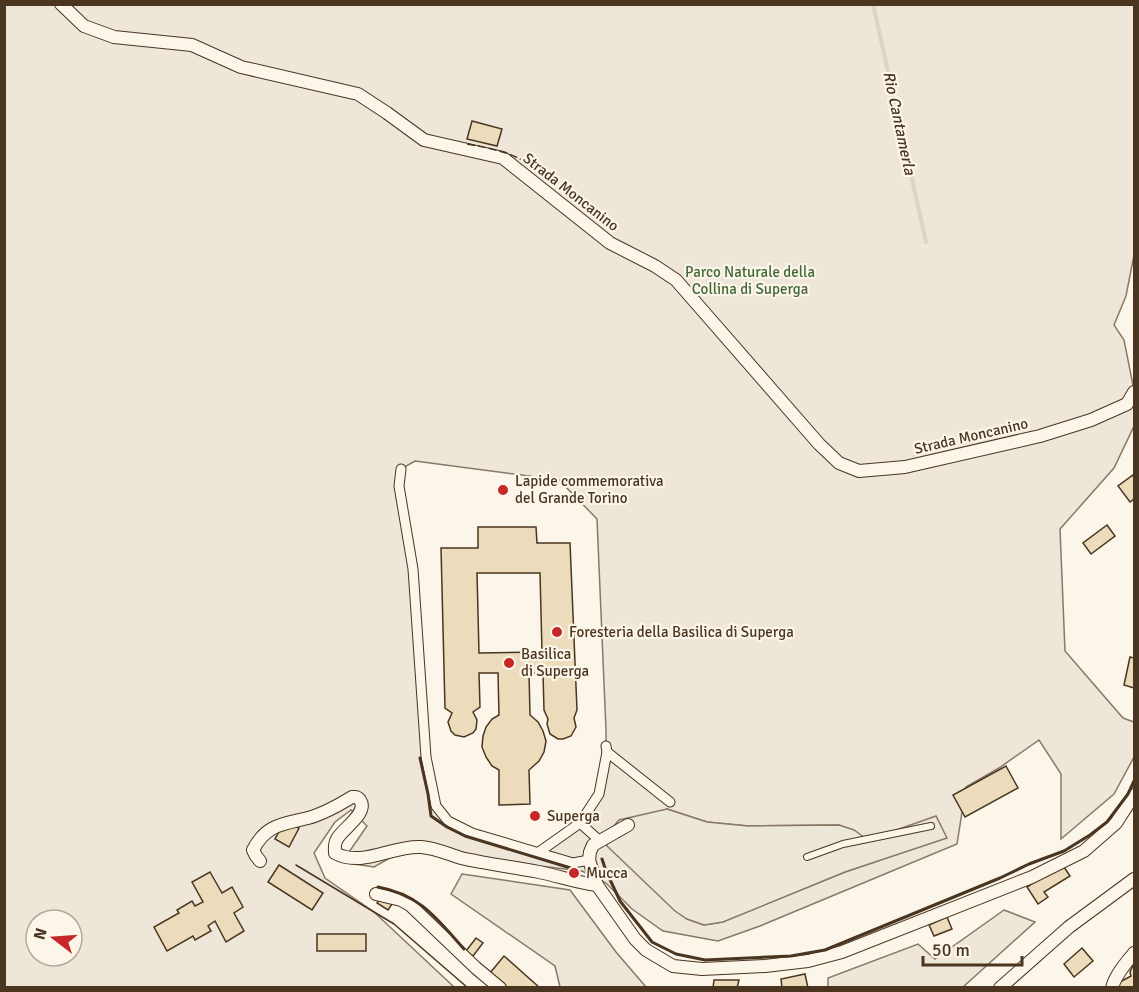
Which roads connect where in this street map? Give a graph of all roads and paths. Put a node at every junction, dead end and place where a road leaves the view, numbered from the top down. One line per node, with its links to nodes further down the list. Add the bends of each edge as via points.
1 (61, 4): 2 (street, Strada Moncanino, via 84,26 114,37 192,45 241,67 358,94 424,140 503,158 610,243 676,280 819,444 839,463 859,471 905,466 1040,436 1127,404)
2 (1134, 392)
3 (401, 469): 10 (street, via 399,486 413,569 426,757 436,806 448,821 472,833)
4 (1134, 795): 15 (street, via 1116,823 1084,850 1032,877 842,952 808,961 702,969 673,966 635,939)
5 (670, 802): 6 (street, via 606,749 599,794)
6 (580, 823): 9 (street); 10 (street)
7 (628, 825): 9 (street)
8 (931, 826): 11 (lane, via 843,844)
9 (600, 841): 12 (street, via 593,845)
10 (539, 852): 12 (street, via 576,863)
11 (807, 857)
12 (590, 860): 15 (street)
13 (260, 861): 15 (street, via 253,850 258,840 279,824 309,818 356,797 361,801 360,813 334,846 335,853 341,856 354,858 404,848 427,848)
14 (1134, 879): 19 (street)
15 (597, 885)
16 (376, 894): 18 (street, via 410,905)
17 (1134, 953): 20 (street)
18 (500, 987)
19 (1000, 987)
20 (1112, 987)

